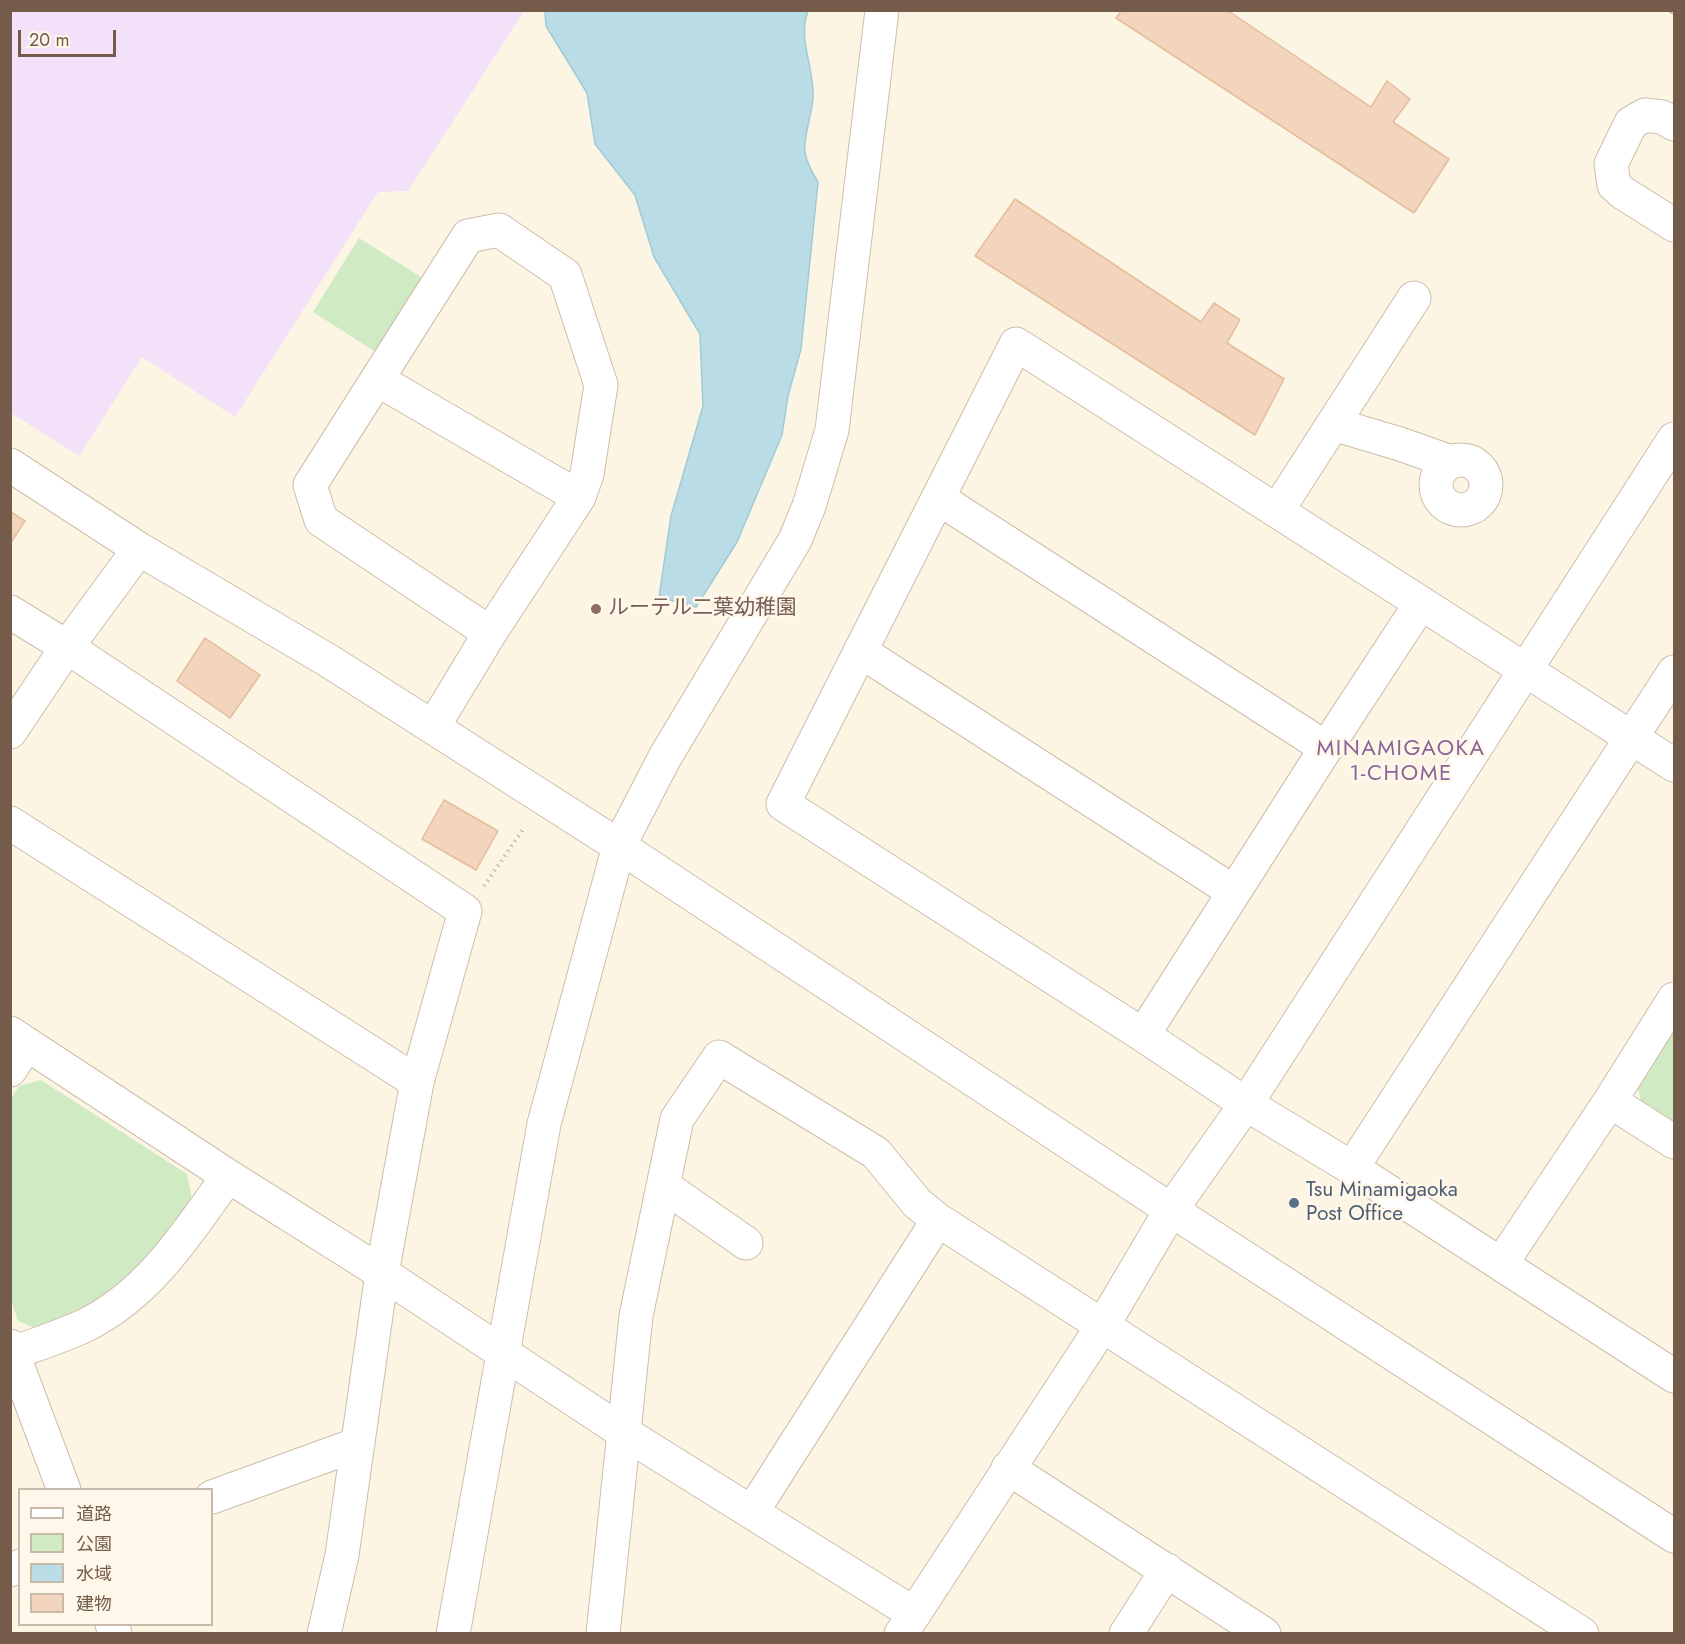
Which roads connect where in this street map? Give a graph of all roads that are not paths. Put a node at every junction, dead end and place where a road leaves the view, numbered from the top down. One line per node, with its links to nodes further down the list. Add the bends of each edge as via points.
1 (882, 10): 27 (street, via 832,430 809,506 795,540 665,757)
2 (1674, 124): 3 (street, via 1662,117 1645,115 1631,123 1611,164 1614,185)
3 (1674, 225)
4 (1414, 298): 6 (street)
5 (378, 380): 10 (street); 10 (street, via 468,236 499,230 565,275 602,385 587,474); 16 (street, via 310,485 321,520)
6 (1333, 424): 8 (street); 12 (street)
7 (1674, 439): 19 (street)
8 (1450, 462)
9 (10, 465): 13 (street)
10 (579, 497): 16 (street)
11 (938, 498): 12 (street, via 1016,344); 18 (street); 24 (street)
12 (1277, 511): 14 (street)
13 (139, 549): 17 (street); 21 (street)
14 (1421, 603): 19 (street); 24 (street)
15 (10, 612): 17 (street)
16 (489, 633): 21 (street)
17 (67, 647): 22 (street); 32 (street, via 465,911)
18 (860, 651): 28 (street); 30 (street, via 783,804)
19 (1525, 671): 23 (street); 34 (street)
20 (1674, 672): 23 (street)
21 (433, 727): 27 (street)
22 (10, 732)
23 (1633, 738): 25 (street); 36 (street)
24 (1326, 748): 28 (street)
25 (1674, 765)
26 (10, 823): 32 (street)
27 (619, 846): 39 (street); 46 (street, via 544,1124)
28 (1234, 892): 30 (street)
29 (1674, 999): 33 (street)
30 (1143, 1035): 34 (street)
31 (16, 1049): 37 (street)
32 (417, 1082): 43 (street)
33 (1610, 1101): 35 (street); 42 (street)
34 (1246, 1104): 36 (street); 39 (street)
35 (1674, 1142)
36 (1352, 1168): 42 (street)
37 (228, 1176): 43 (street); 45 (street, via 159,1269 135,1291 87,1324)
38 (664, 1186): 40 (street, via 677,1119 719,1057 876,1153 917,1203); 41 (street); 48 (street, via 636,1316)
39 (1171, 1210): 44 (street); 54 (street)
40 (938, 1220): 44 (street); 53 (street)
41 (746, 1243)
42 (1501, 1264): 47 (street)
43 (382, 1273): 46 (street); 49 (street)
44 (1103, 1325): 50 (street); 57 (street)
45 (12, 1350): 51 (street)
46 (503, 1352): 48 (street); 60 (street)
47 (1674, 1376)
48 (623, 1432): 53 (street); 58 (street)
49 (358, 1444): 52 (street); 59 (street, via 342,1555)
50 (1008, 1468): 55 (street); 56 (street)
51 (63, 1488)
52 (213, 1497)
53 (752, 1512): 56 (street)
54 (1674, 1536)
55 (1167, 1570): 61 (street); 62 (street)
56 (907, 1623)
57 (1567, 1629)
58 (604, 1633)
59 (324, 1634)
60 (453, 1634)
61 (1126, 1634)
62 (1264, 1634)

